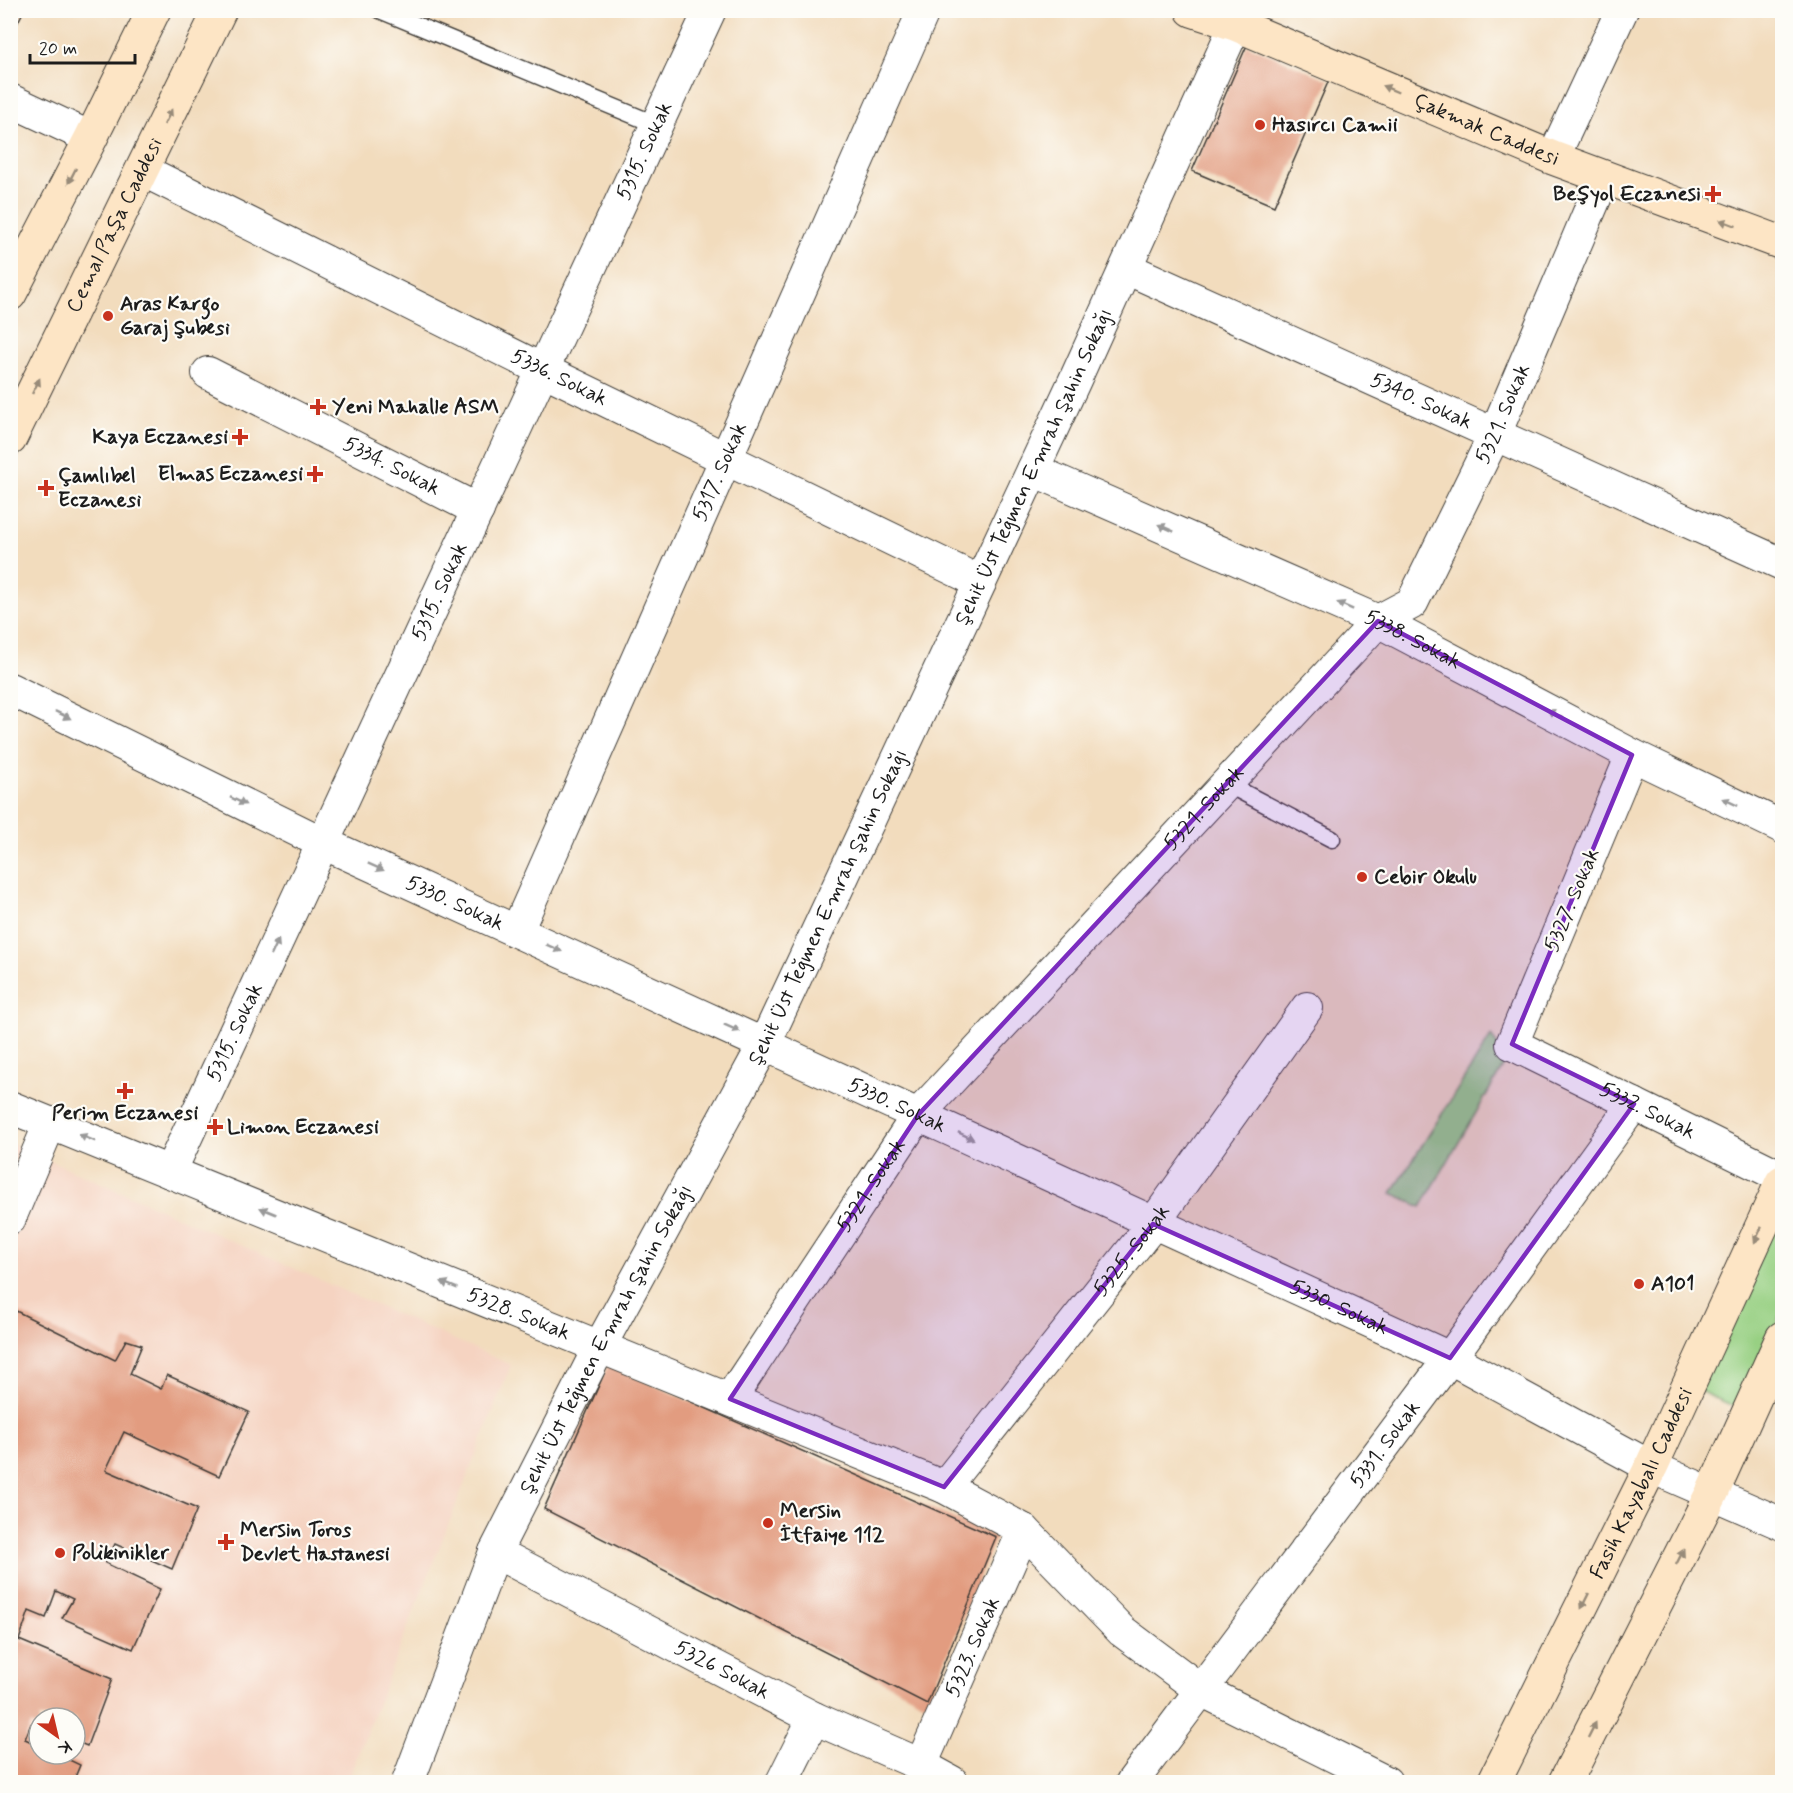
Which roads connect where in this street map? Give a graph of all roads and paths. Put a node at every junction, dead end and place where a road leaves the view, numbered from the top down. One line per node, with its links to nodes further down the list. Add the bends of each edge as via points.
1 (154, 10): 11 (street)
2 (220, 10): 13 (street, Cemal Paşa Caddesi, one-way to 2)
3 (380, 10): 10 (lane)
4 (710, 10): 10 (street, 5315. Sokak)
5 (924, 10): 23 (street, 5317. Sokak)
6 (1192, 10): 8 (street, Çakmak Caddesi)
7 (1622, 10): 12 (street)
8 (1238, 17): 12 (street, Çakmak Caddesi, one-way to 8); 17 (street, Şehit Üst Teğmen Emrah Şahin Sokağı)
9 (10, 100): 11 (street)
10 (657, 125): 19 (street, 5315. Sokak)
11 (91, 138): 16 (street, one-way to 16)
12 (1552, 158): 14 (street, Çakmak Caddesi)
13 (142, 170): 19 (street, 5336. Sokak); 22 (street, Cemal Paşa Caddesi, one-way to 13)
14 (1604, 177): 15 (street, Çakmak Caddesi, one-way to 14); 21 (street, 5321. Sokak)
15 (1782, 243)
16 (19, 264): 18 (street)
17 (1126, 268): 21 (street, 5340. Sokak); 24 (street, Şehit Üst Teğmen Emrah Şahin Sokağı)
18 (10, 294)
19 (543, 370): 23 (street, 5336. Sokak); 25 (street, 5315. Sokak)
20 (208, 373): 25 (street, 5334. Sokak)
21 (1495, 434): 26 (street, 5340. Sokak); 28 (street, 5321. Sokak, via 1412,603)
22 (10, 439)
23 (726, 458): 27 (street, 5336. Sokak); 35 (street, 5317. Sokak)
24 (1033, 470): 27 (street, Şehit Üst Teğmen Emrah Şahin Sokağı); 28 (street, 5338. Sokak, one-way to 24)
25 (478, 510): 34 (street, 5315. Sokak)
26 (1782, 564)
27 (980, 582): 37 (street, Şehit Üst Teğmen Emrah Şahin Sokağı)
28 (1378, 621): 30 (street, 5338. Sokak, one-way to 28); 31 (street, 5321. Sokak)
29 (10, 689): 34 (street, 5330. Sokak, one-way to 34)
30 (1632, 755): 32 (street, 5338. Sokak, one-way to 30); 38 (street, 5327. Sokak)
31 (1227, 784): 33 (lane); 41 (street, 5321. Sokak)
32 (1782, 827)
33 (1332, 838)
34 (323, 843): 35 (street, 5330. Sokak, one-way to 35); 43 (street, 5315. Sokak, one-way to 34)
35 (517, 931): 37 (street, 5330. Sokak, one-way to 37)
36 (1307, 1008): 48 (street, 5325. Sokak)
37 (765, 1043): 41 (street, 5330. Sokak); 50 (street, Şehit Üst Teğmen Emrah Şahin Sokağı)
38 (1512, 1044): 39 (street, 5332. Sokak)
39 (1634, 1104): 44 (street, 5332. Sokak); 51 (street, 5331. Sokak)
40 (10, 1107): 42 (street, 5328. Sokak)
41 (918, 1114): 48 (street, 5330. Sokak, one-way to 48); 52 (street, 5321. Sokak)
42 (50, 1123): 43 (street, 5328. Sokak, one-way to 42); 46 (street)
43 (170, 1172): 50 (street, 5328. Sokak, one-way to 43)
44 (1782, 1177)
45 (1782, 1182): 53 (street, Fasih Kayabalı Caddesi, one-way to 53)
46 (16, 1187): 47 (street)
47 (10, 1218)
48 (1153, 1224): 51 (street, 5330. Sokak); 54 (street, 5325. Sokak)
49 (1782, 1338): 55 (street)
50 (600, 1346): 52 (street, 5328. Sokak); 58 (street, Şehit Üst Teğmen Emrah Şahin Sokağı)
51 (1450, 1358): 53 (street, 5330. Sokak); 59 (street, 5331. Sokak)
52 (730, 1399): 54 (street, 5328. Sokak)
53 (1652, 1467): 55 (street, 5330. Sokak); 67 (street, Fasih Kayabalı Caddesi, one-way to 67)
54 (944, 1487): 57 (street, 5328. Sokak)
55 (1712, 1493): 56 (street, 5330. Sokak); 68 (street, one-way to 55)
56 (1782, 1524)
57 (1024, 1530): 59 (street, 5328. Sokak, via 1122,1631); 61 (street, 5323. Sokak)
58 (495, 1552): 60 (street, 5326 Sokak); 62 (street, Şehit Üst Teğmen Emrah Şahin Sokağı)
59 (1201, 1690): 65 (street, 5331. Sokak); 66 (street, 5328. Sokak)
60 (814, 1718): 61 (street, 5326 Sokak); 63 (street)
61 (921, 1765): 64 (street, 5326 Sokak)
62 (408, 1782)
63 (783, 1782)
64 (952, 1782)
65 (1132, 1782)
66 (1386, 1782)
67 (1494, 1782)
68 (1565, 1782)

